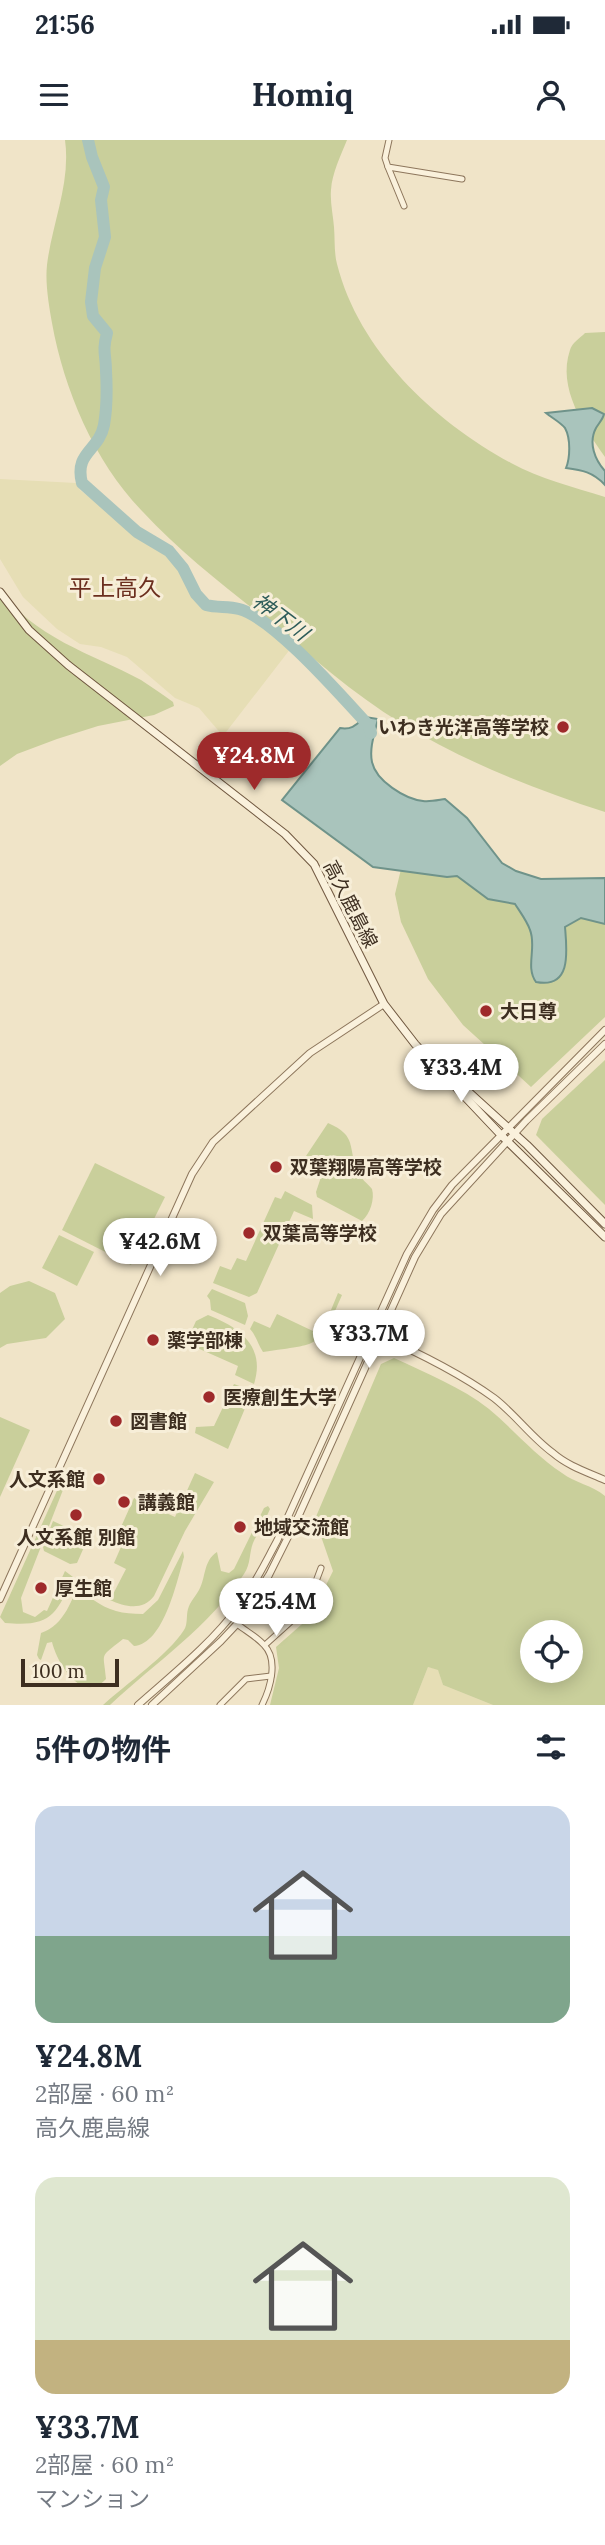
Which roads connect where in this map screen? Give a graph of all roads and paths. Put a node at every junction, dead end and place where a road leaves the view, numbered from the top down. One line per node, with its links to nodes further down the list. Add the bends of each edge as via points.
1 (389, 140): 2 (street)
2 (388, 167): 3 (street); 4 (street)
3 (462, 179)
4 (404, 206)
5 (0, 592): 6 (main road, 高久鹿島線, via 44,644 303,851 314,864)
6 (384, 1004): 9 (main road, 高久鹿島線); 18 (street, via 310,1053 214,1142 192,1174)
7 (605, 1030): 10 (street)
8 (605, 1044): 10 (street)
9 (429, 1058): 10 (main road, 高久鹿島線); 11 (main road, 高久鹿島線)
10 (511, 1130): 11 (street); 12 (main road, 高久鹿島線)
11 (504, 1138): 13 (main road, 高久鹿島線); 14 (street, via 452,1185 419,1232); 15 (street, via 434,1223)
12 (605, 1224)
13 (605, 1237)
14 (371, 1332): 15 (street); 22 (street, via 256,1580 213,1637)
15 (379, 1336): 16 (street, via 466,1380 495,1399 555,1455); 19 (street, via 281,1551)
16 (605, 1480)
17 (321, 1568): 20 (street, via 306,1608)
18 (0, 1599)
19 (237, 1624): 20 (street); 23 (street)
20 (265, 1645): 21 (street)
21 (271, 1676): 24 (street, via 246,1679); 25 (street)
22 (138, 1705)
23 (152, 1705)
24 (220, 1705)
25 (262, 1705)

